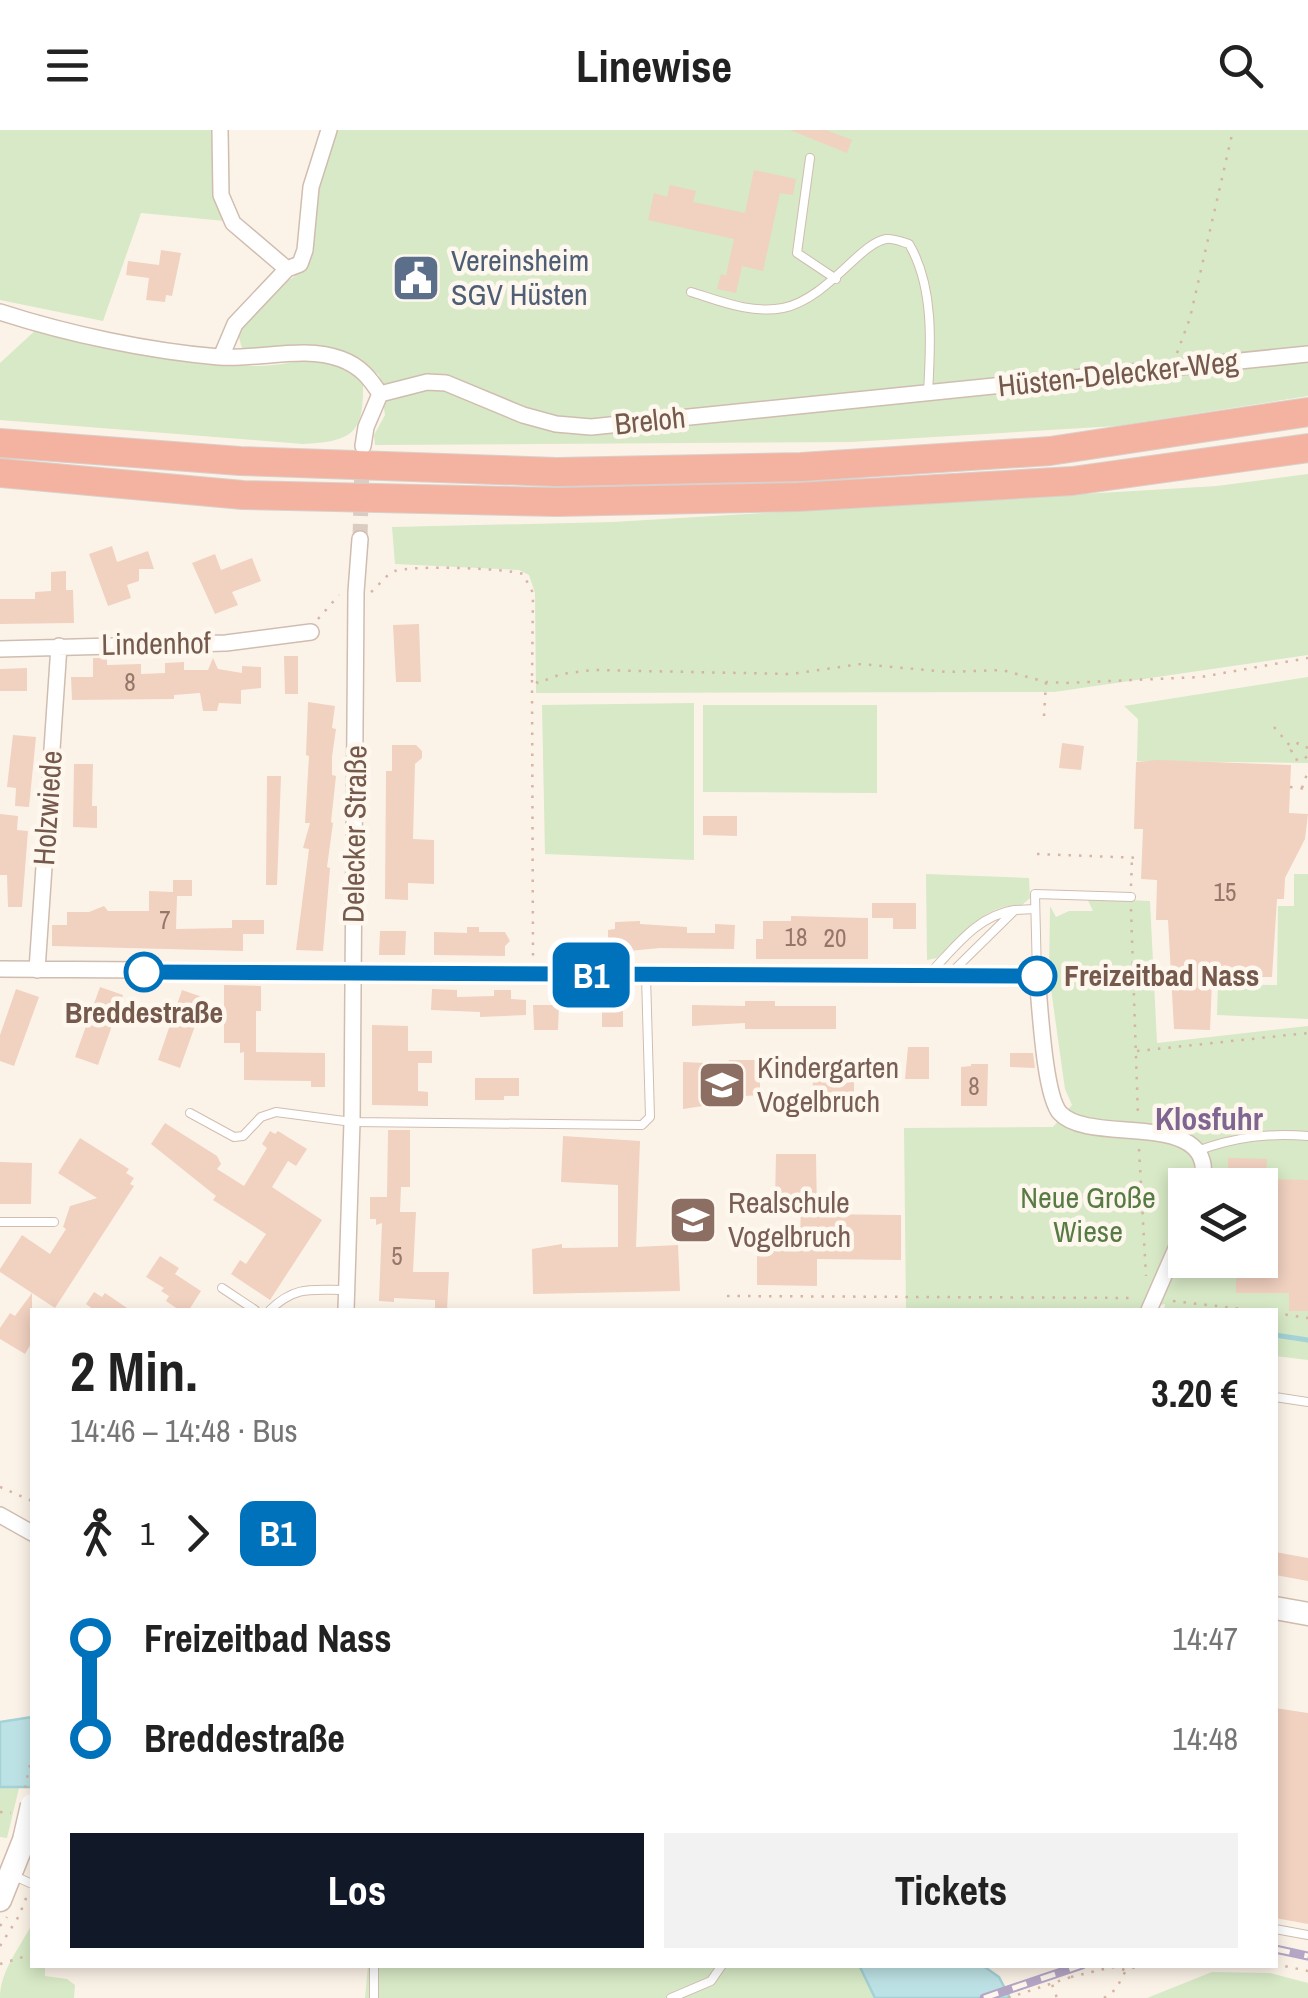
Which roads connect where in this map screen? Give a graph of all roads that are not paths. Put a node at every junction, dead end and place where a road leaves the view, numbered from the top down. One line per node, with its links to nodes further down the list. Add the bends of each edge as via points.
1 (220, 130): 4 (street, via 221,196 233,223)
2 (329, 130): 4 (street, via 312,186 306,250 300,264)
3 (810, 158): 5 (lane, via 797,253)
4 (287, 269): 9 (street, via 235,324)
5 (836, 278): 6 (lane, via 815,296 782,308 742,307); 10 (lane, via 875,244 888,238 909,244 920,263 926,301)
6 (690, 292)
7 (0, 312): 9 (street, via 162,350)
8 (1308, 354): 10 (street, Hüsten-Delecker-Weg)
9 (222, 357): 11 (street, via 340,358 362,369)
10 (928, 392): 11 (street, Breloh, via 590,427 523,415 446,383)
11 (380, 394): 14 (street)
12 (1308, 412): 13 (highway, via 1050,451 782,467 556,472 240,461)
13 (0, 443)
14 (363, 446)
15 (1308, 448): 16 (highway, via 1072,481 556,502 242,495)
16 (0, 473)
17 (360, 539): 26 (street, Delecker Straße)
18 (311, 632): 19 (street, Lindenhof, via 226,643)
19 (59, 646): 20 (street, Lindenhof); 25 (street, Holzwiede)
20 (0, 649)
21 (1131, 898): 22 (lane, via 1035,894)
22 (1035, 909): 23 (lane); 30 (lane)
23 (1016, 910): 27 (lane); 28 (lane, via 981,921)
24 (0, 969): 25 (street)
25 (37, 970): 26 (street)
26 (354, 973): 29 (street); 32 (street, Delecker Straße)
27 (949, 974): 28 (street); 30 (street)
28 (928, 975): 29 (street)
29 (646, 976): 32 (lane, via 646,1123)
30 (1037, 976): 34 (street, via 1056,1108 1078,1124 1182,1140)
31 (190, 1114): 32 (lane, via 234,1137 276,1112)
32 (352, 1122): 40 (street, Delecker Straße)
33 (1308, 1136): 34 (lane, via 1270,1133)
34 (1197, 1151): 35 (street)
35 (1202, 1168)
36 (0, 1222): 37 (lane)
37 (54, 1222)
38 (1168, 1264): 41 (street)
39 (222, 1288): 42 (lane)
40 (347, 1290): 43 (lane, via 296,1290); 44 (street, Delecker Straße)
41 (1150, 1302)
42 (253, 1308)
43 (273, 1308)
44 (346, 1308)
45 (1278, 1398): 46 (lane)
46 (1308, 1402)
47 (0, 1514): 48 (street)
48 (30, 1532)
49 (1278, 1609): 50 (street)
50 (1308, 1614)
51 (30, 1814): 52 (street, bridge, via 21,1879)
52 (0, 1900)
53 (1278, 1929): 54 (lane)
54 (1308, 1934)
55 (374, 1968): 57 (lane)
56 (720, 1968): 58 (lane, via 711,1980)
57 (374, 1998)
58 (671, 1998)

